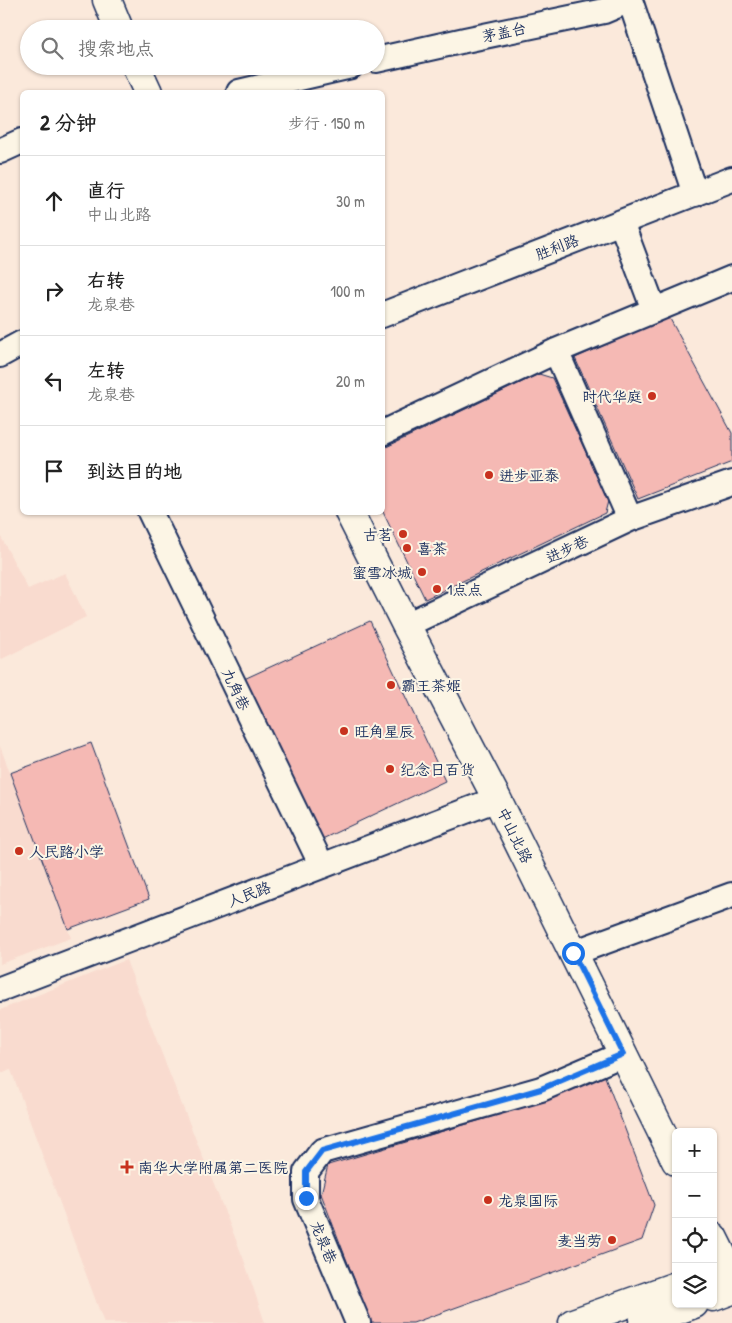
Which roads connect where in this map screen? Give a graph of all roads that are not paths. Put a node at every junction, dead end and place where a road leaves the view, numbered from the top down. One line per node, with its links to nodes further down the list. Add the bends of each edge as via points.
1 (106, 0): 3 (main road)
2 (630, 0): 4 (street, 茅盖台, via 604,11); 10 (street)
3 (115, 20)
4 (385, 58)
5 (312, 75): 6 (street)
6 (248, 90)
7 (20, 142): 8 (street)
8 (0, 151)
9 (732, 179): 10 (street, 胜利路)
10 (695, 194): 11 (street, 胜利路)
11 (620, 222): 13 (street); 14 (street, 胜利路)
12 (732, 278): 13 (street)
13 (654, 310): 16 (street)
14 (385, 313)
15 (20, 344): 17 (street)
16 (556, 351): 18 (street); 22 (street)
17 (0, 354)
18 (385, 432)
19 (732, 483): 22 (street, 进步巷)
20 (151, 515): 25 (street, 九角巷)
21 (351, 515): 23 (main road, 中山北路)
22 (630, 520): 23 (street, 进步巷)
23 (406, 625): 24 (main road, 中山北路)
24 (497, 799): 25 (street, 人民路); 27 (main road, 中山北路)
25 (322, 866): 28 (street, 人民路)
26 (732, 895): 27 (street)
27 (573, 953): 29 (main road, 中山北路)
28 (0, 989)
29 (623, 1054): 30 (main road, 中山北路); 36 (street, 龙泉巷, via 541,1089 322,1151 306,1172 306,1198)
30 (672, 1153)
31 (717, 1247): 32 (main road)
32 (728, 1274): 34 (main road)
33 (672, 1287): 37 (main road)
34 (717, 1291)
35 (683, 1308): 38 (main road)
36 (358, 1323)
37 (573, 1323)
38 (644, 1323)

